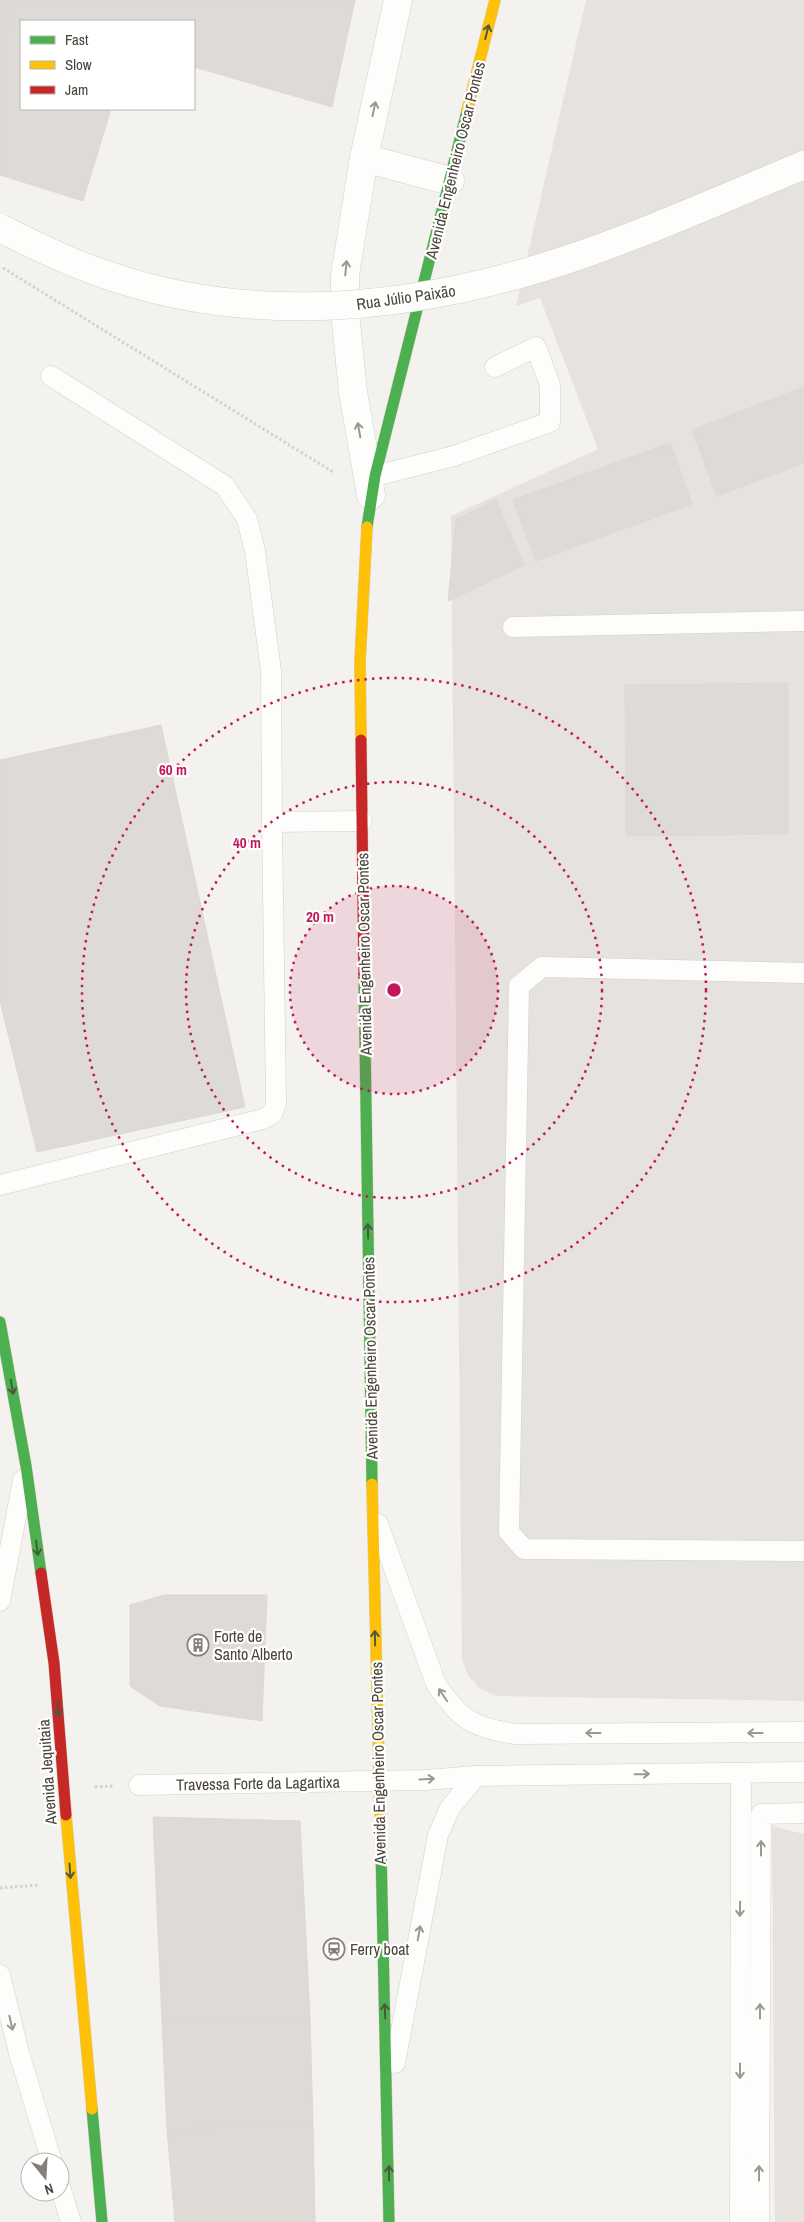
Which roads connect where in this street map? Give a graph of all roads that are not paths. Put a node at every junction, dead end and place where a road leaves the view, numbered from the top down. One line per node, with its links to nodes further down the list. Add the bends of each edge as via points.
1 (398, 0): 3 (street, Avenida Engenheiro Oscar Pontes, one-way to 1)
2 (495, 0): 5 (main road, Avenida Engenheiro Oscar Pontes, one-way to 2)
3 (364, 158): 5 (street); 9 (street, Avenida Engenheiro Oscar Pontes, one-way to 3, via 353,392 345,313 348,248)
4 (804, 165): 6 (street, Rua Júlio Paixão, bridge, via 590,251 521,274 448,292 379,304 300,308 175,294 106,275)
5 (450, 181): 9 (main road, Avenida Engenheiro Oscar Pontes)
6 (0, 228)
7 (495, 367): 9 (lane, via 536,347 550,386 550,422)
8 (51, 376): 13 (lane, via 225,486 247,519 255,551 271,671)
9 (373, 485): 12 (main road, Avenida Engenheiro Oscar Pontes, via 362,584)
10 (804, 621): 11 (lane)
11 (513, 627)
12 (362, 821): 13 (lane); 18 (main road, Avenida Engenheiro Oscar Pontes, one-way to 12)
13 (272, 822): 15 (lane, via 276,1103 272,1114 263,1119)
14 (804, 973): 19 (lane, via 542,967 519,986 508,1532 524,1548)
15 (0, 1185)
16 (0, 1322): 17 (main road, Avenida Jequitaia, one-way to 17)
17 (26, 1466): 20 (lane); 33 (main road, Avenida Jequitaia, one-way to 33, via 54,1663)
18 (372, 1506): 21 (lane, one-way to 18, via 516,1734 488,1730 450,1705 436,1684); 25 (main road, Avenida Engenheiro Oscar Pontes, one-way to 18)
19 (804, 1551)
20 (0, 1601)
21 (804, 1732)
22 (741, 1773): 23 (lane, Travessa Forte da Lagartixa); 24 (lane, Travessa Forte da Lagartixa, one-way to 22); 35 (lane, one-way to 35)
23 (799, 1775)
24 (476, 1776): 25 (lane, Travessa Forte da Lagartixa, one-way to 24); 29 (lane, one-way to 24, via 438,1835 450,1808)
25 (378, 1780): 26 (lane, Travessa Forte da Lagartixa); 29 (main road, Avenida Engenheiro Oscar Pontes, one-way to 25)
26 (139, 1785)
27 (804, 1813): 36 (lane, one-way to 27, via 761,1814)
28 (0, 1975): 30 (lane, one-way to 30)
29 (388, 2102): 34 (main road, Avenida Engenheiro Oscar Pontes, one-way to 29)
30 (49, 2152)
31 (65, 2202): 32 (lane)
32 (71, 2222)
33 (102, 2222)
34 (389, 2222)
35 (740, 2222)
36 (759, 2222)

